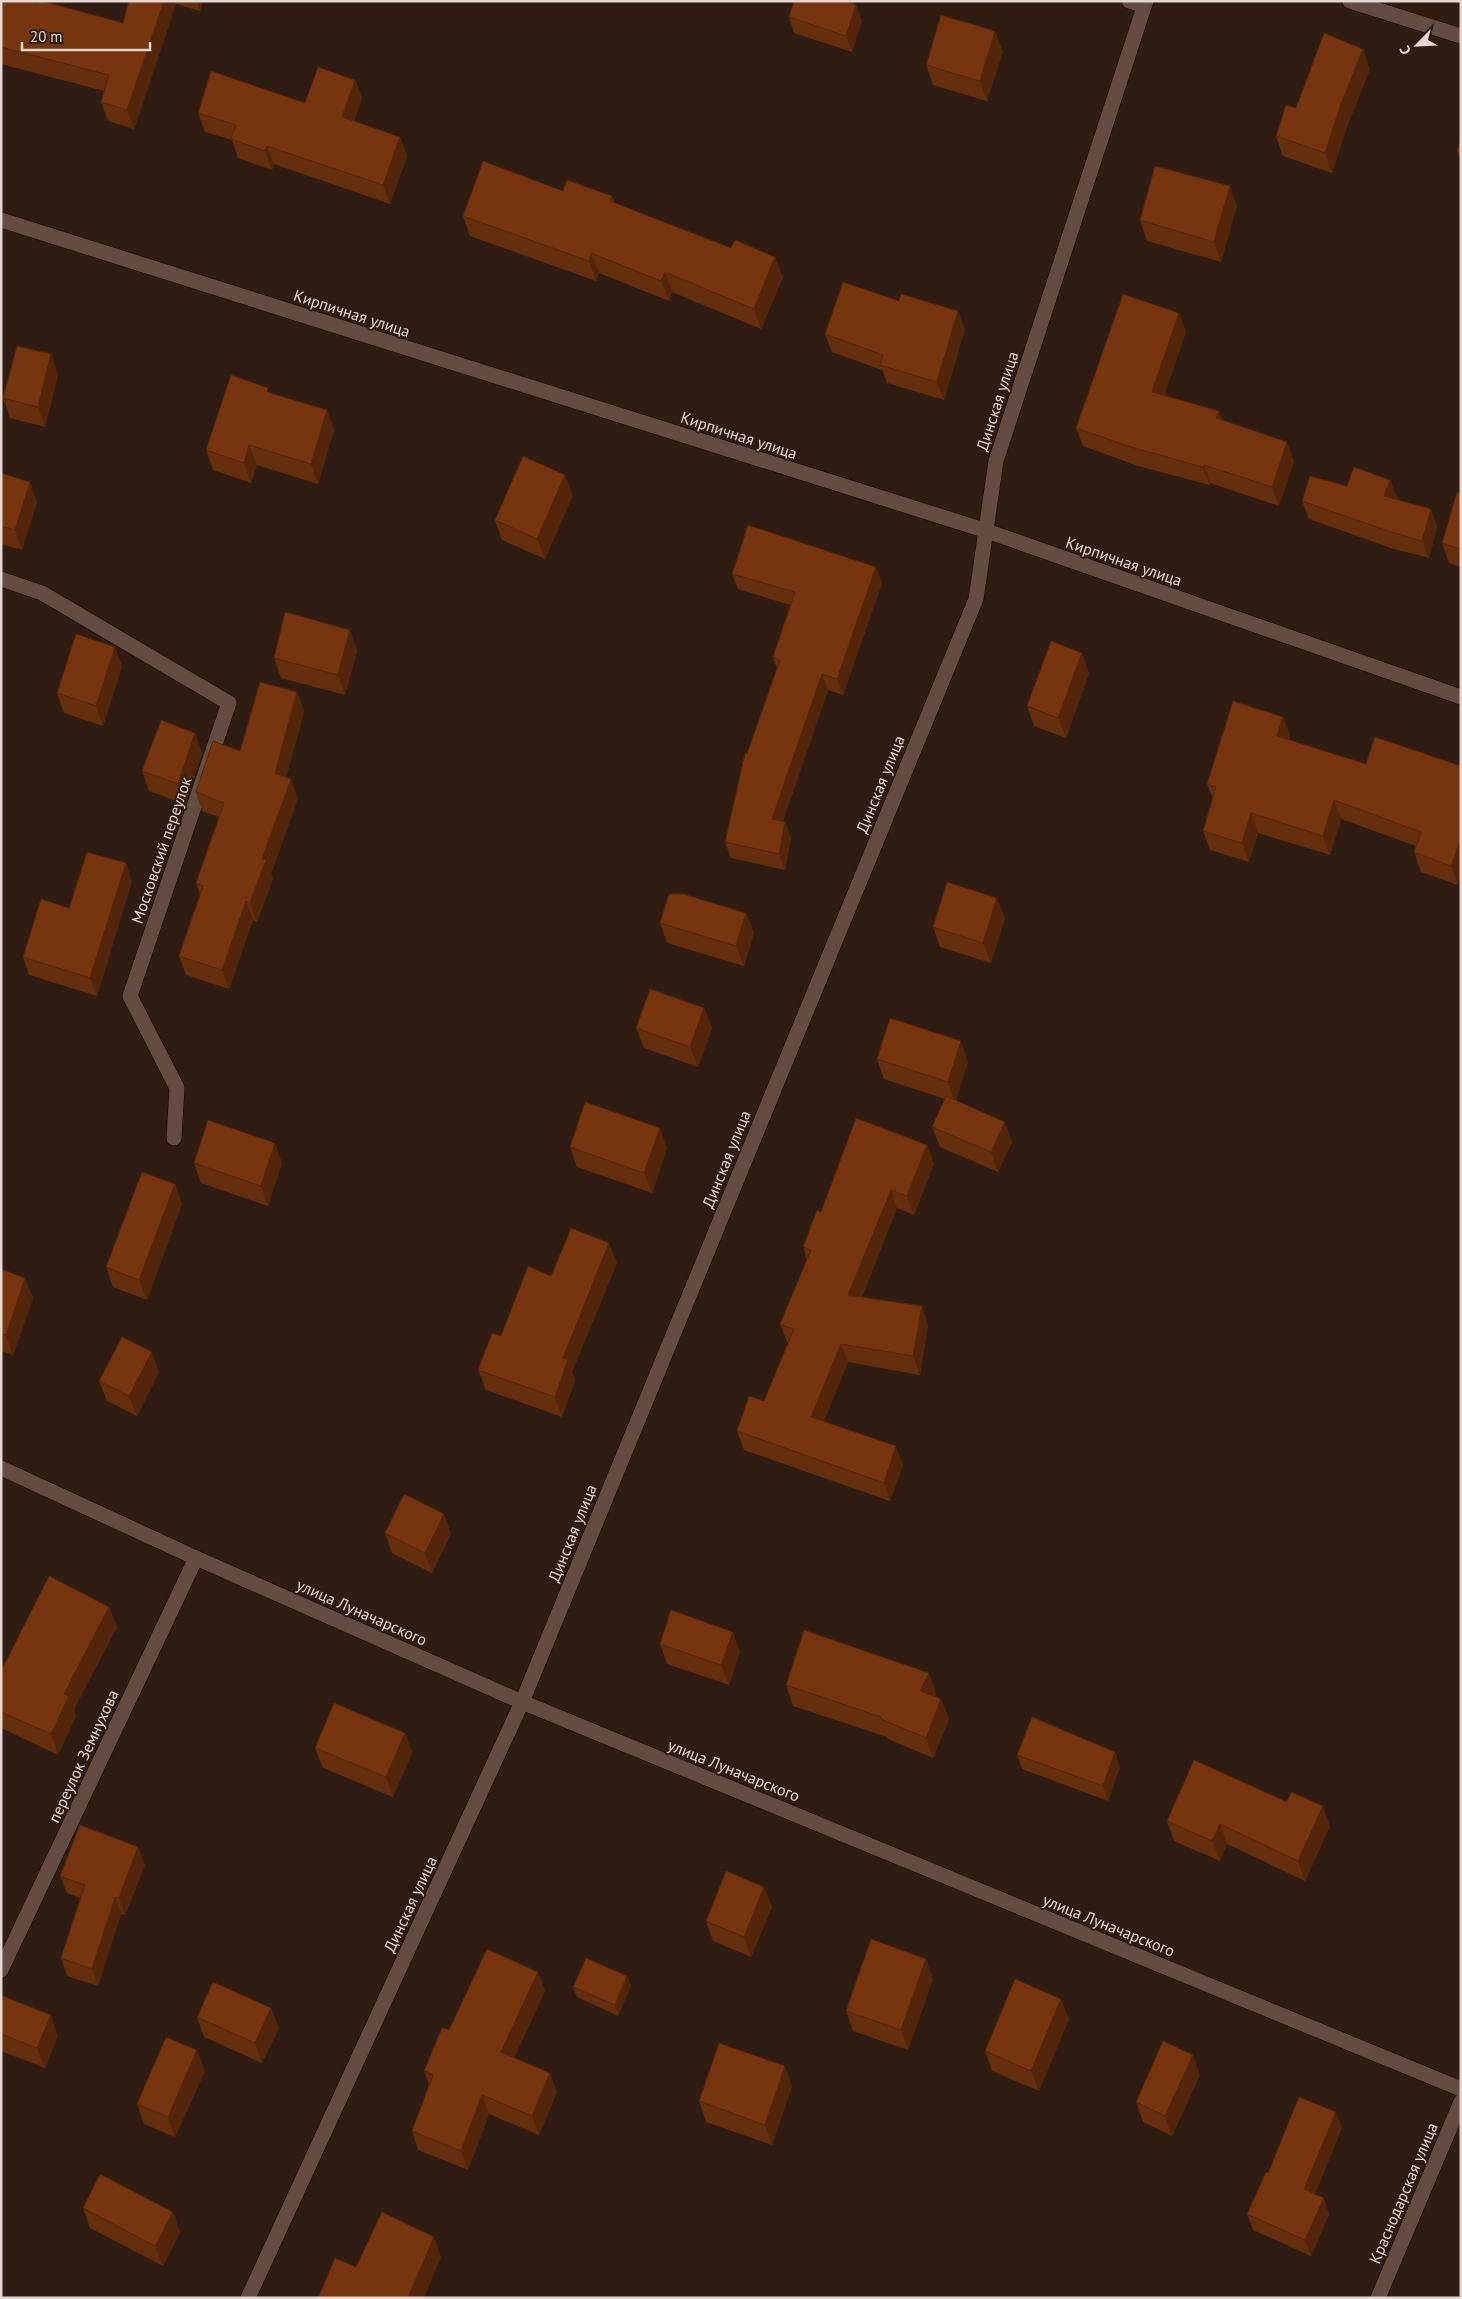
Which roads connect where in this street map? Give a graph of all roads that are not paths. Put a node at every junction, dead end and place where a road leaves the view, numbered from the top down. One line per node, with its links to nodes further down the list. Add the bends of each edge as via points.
1 (1128, 1): 3 (street)
2 (1350, 1): 4 (street)
3 (1145, 4): 6 (street, Динская улица, via 996,461)
4 (1461, 36)
5 (1, 220): 6 (street, Кирпичная улица)
6 (984, 530): 8 (street, Кирпичная улица); 12 (street, Динская улица, via 976,599)
7 (1, 579): 9 (street, Московский переулок, via 42,593 228,703 130,996 177,1088)
8 (1461, 697)
9 (174, 1138)
10 (1, 1468): 11 (street, улица Луначарского)
11 (196, 1558): 12 (street, улица Луначарского); 13 (street, переулок Земнухова)
12 (522, 1702): 14 (street, улица Луначарского); 16 (street, Динская улица)
13 (1, 1970)
14 (1461, 2089)
15 (1461, 2102): 17 (street, Краснодарская улица)
16 (248, 2298)
17 (1378, 2298)

